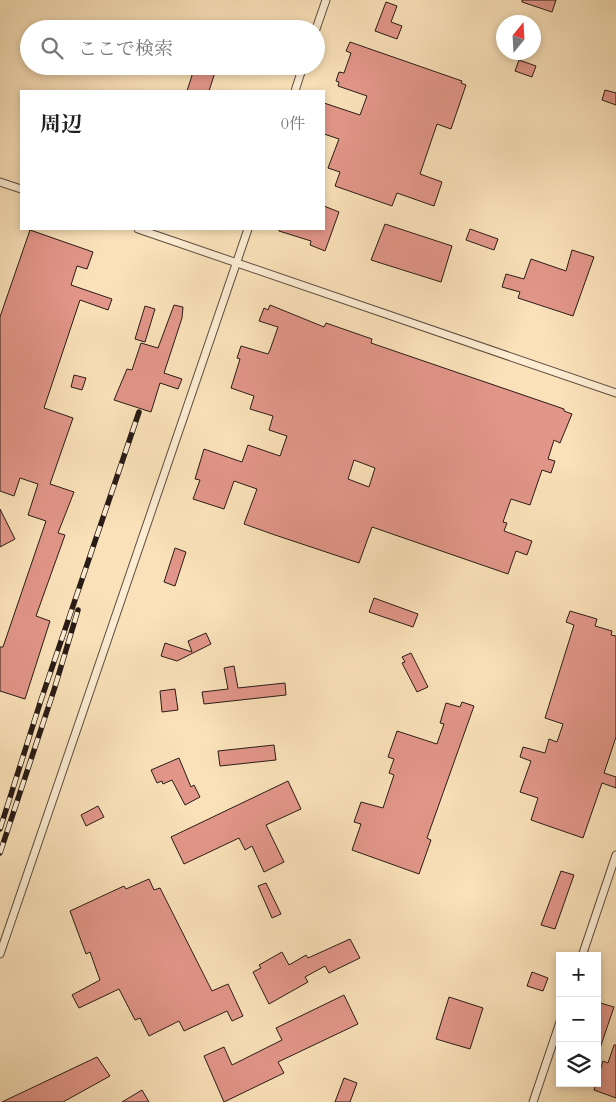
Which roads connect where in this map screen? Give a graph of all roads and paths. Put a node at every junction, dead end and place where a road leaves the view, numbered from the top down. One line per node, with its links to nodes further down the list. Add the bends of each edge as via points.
1 (326, 0): 2 (lane)
2 (319, 20)
3 (300, 75): 4 (lane)
4 (295, 90)
5 (0, 182): 6 (lane)
6 (20, 189)
7 (141, 230): 9 (lane)
8 (248, 230): 9 (lane)
9 (236, 263): 10 (lane); 13 (lane)
10 (616, 393)
11 (616, 856): 12 (lane)
12 (583, 952)
13 (0, 954)
14 (556, 1034): 15 (lane)
15 (533, 1102)

